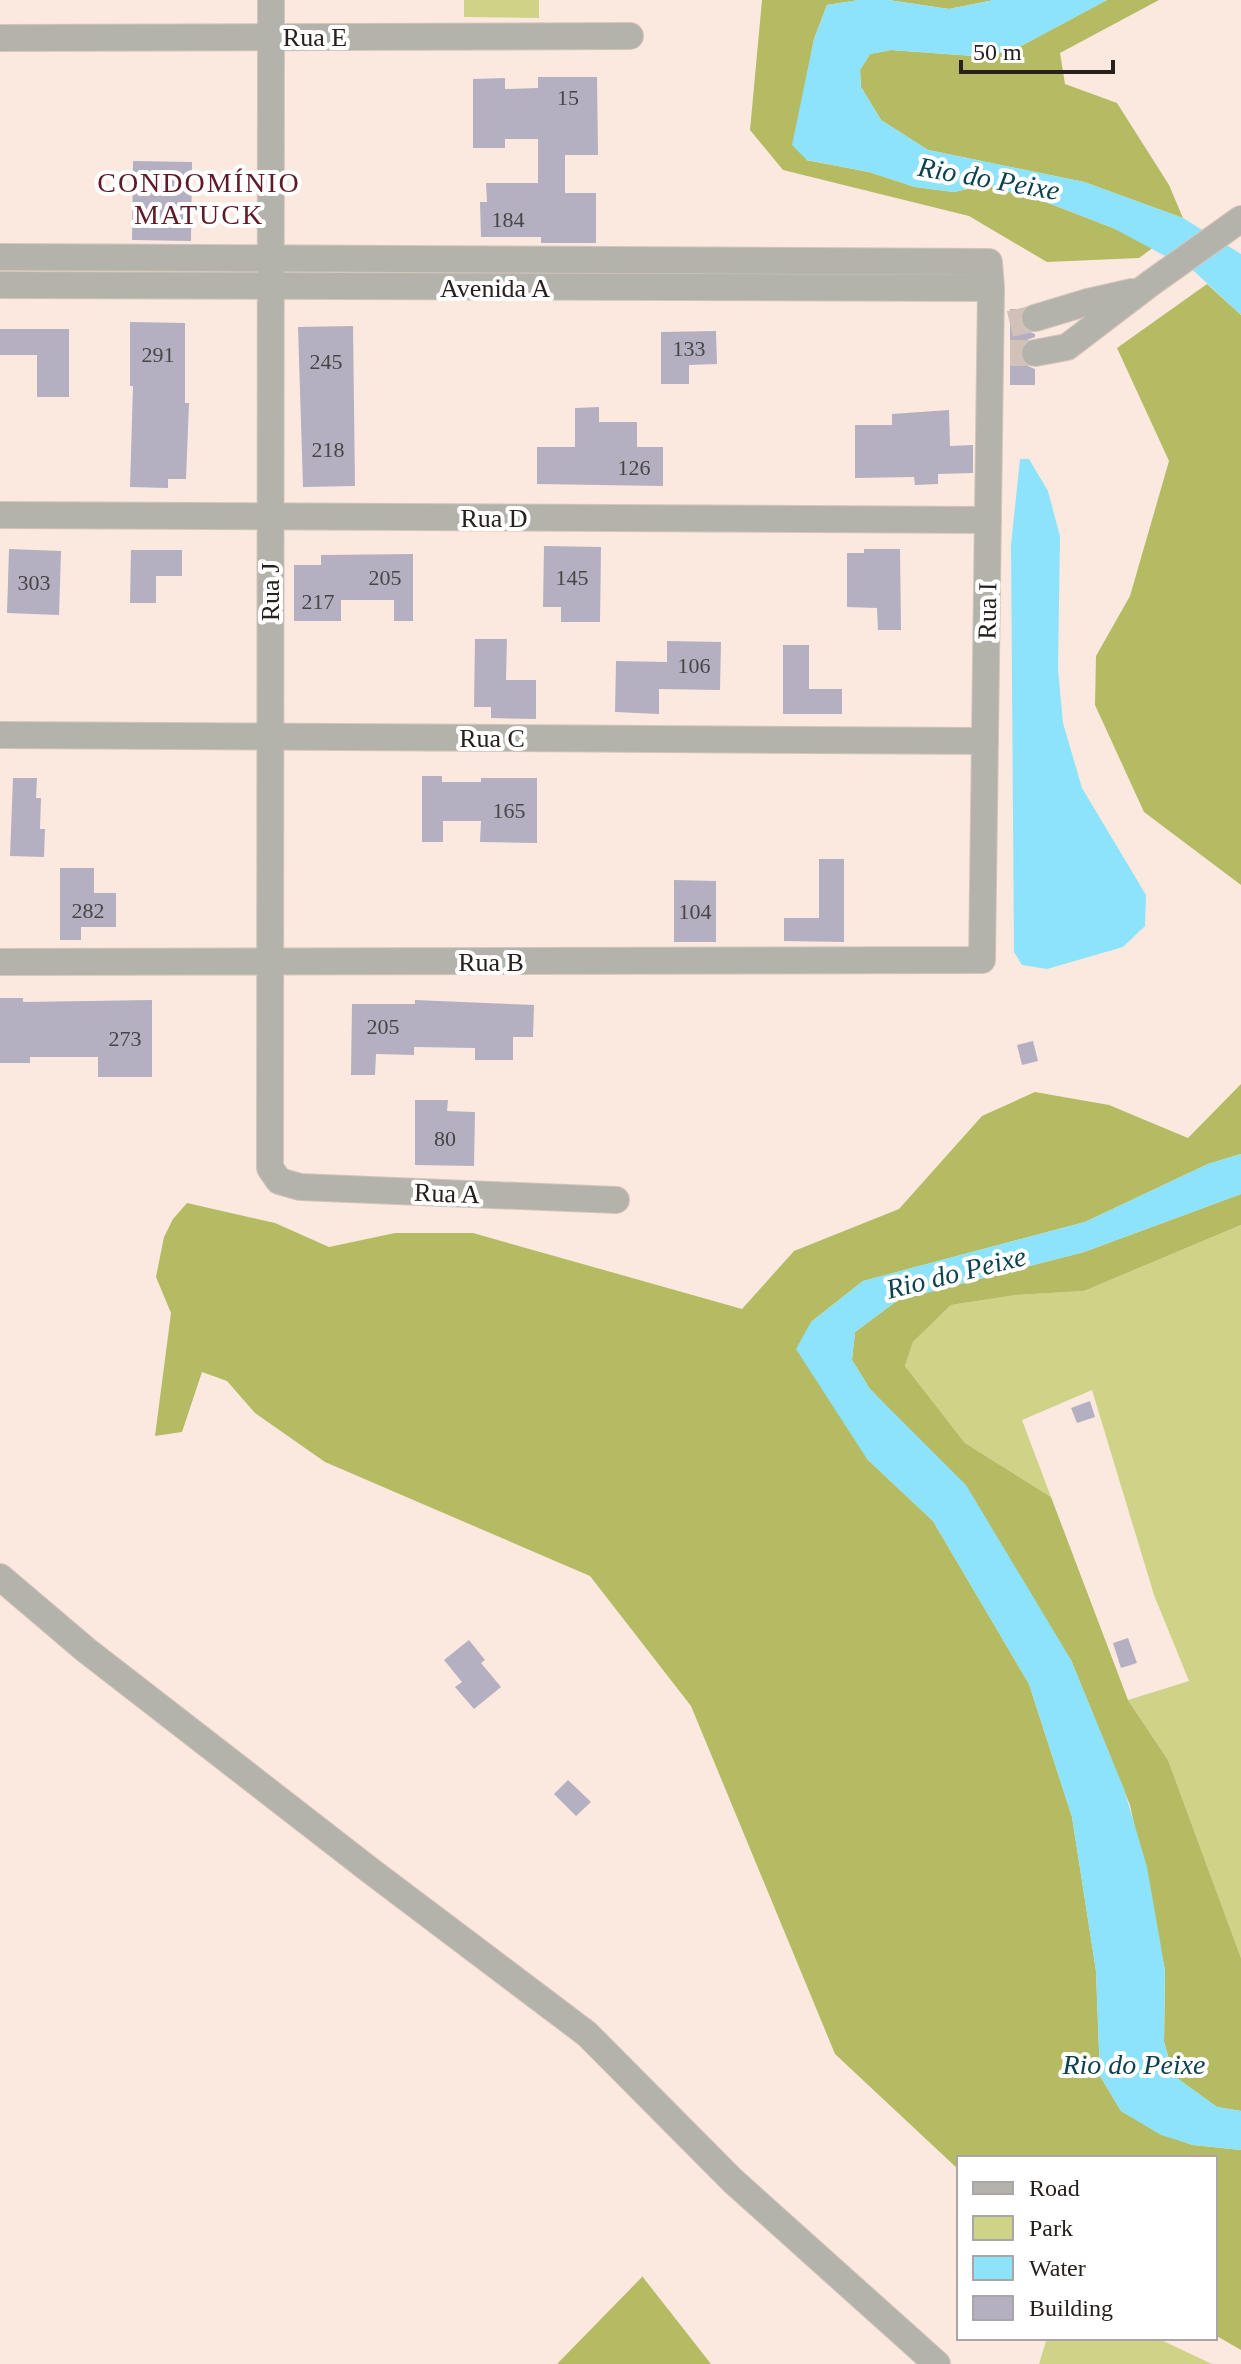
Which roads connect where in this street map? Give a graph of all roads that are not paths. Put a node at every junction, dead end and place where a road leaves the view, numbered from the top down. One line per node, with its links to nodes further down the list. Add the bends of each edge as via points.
1 (271, 0): 3 (street, Rua J)
2 (630, 36): 3 (street, Rua E)
3 (271, 37): 4 (street, Rua E); 7 (street, Rua J)
4 (0, 38)
5 (1239, 220): 12 (street)
6 (0, 257): 7 (street, Avenida A)
7 (271, 257): 8 (street, Avenida A); 11 (street, Rua J)
8 (689, 260): 9 (street, Avenida A); 14 (street)
9 (989, 262): 13 (street, Rua I)
10 (0, 285): 11 (street, Avenida A)
11 (271, 286): 14 (street, Avenida A); 18 (street, Rua J)
12 (1145, 287): 15 (street); 16 (street, via 1067,347)
13 (991, 288): 14 (street, Avenida A); 15 (street, Rua I)
14 (689, 289)
15 (1012, 323): 16 (street, Rua I)
16 (1012, 354): 19 (street, Rua I)
17 (0, 515): 18 (street, Rua D)
18 (270, 516): 19 (street, Rua D); 21 (street, Rua J)
19 (988, 520): 22 (street, Rua I)
20 (0, 735): 21 (street, Rua C)
21 (270, 737): 22 (street, Rua C); 25 (street, Rua J)
22 (985, 741): 23 (street, Rua I)
23 (982, 960): 25 (street, Rua B)
24 (0, 962): 25 (street, Rua B)
25 (270, 963): 26 (street, Rua J, via 270,1168)
26 (279, 1181): 27 (street, Rua A, via 300,1187)
27 (616, 1200)
28 (0, 1577): 29 (street, via 99,1660 587,2034 733,2181)
29 (937, 2364)

